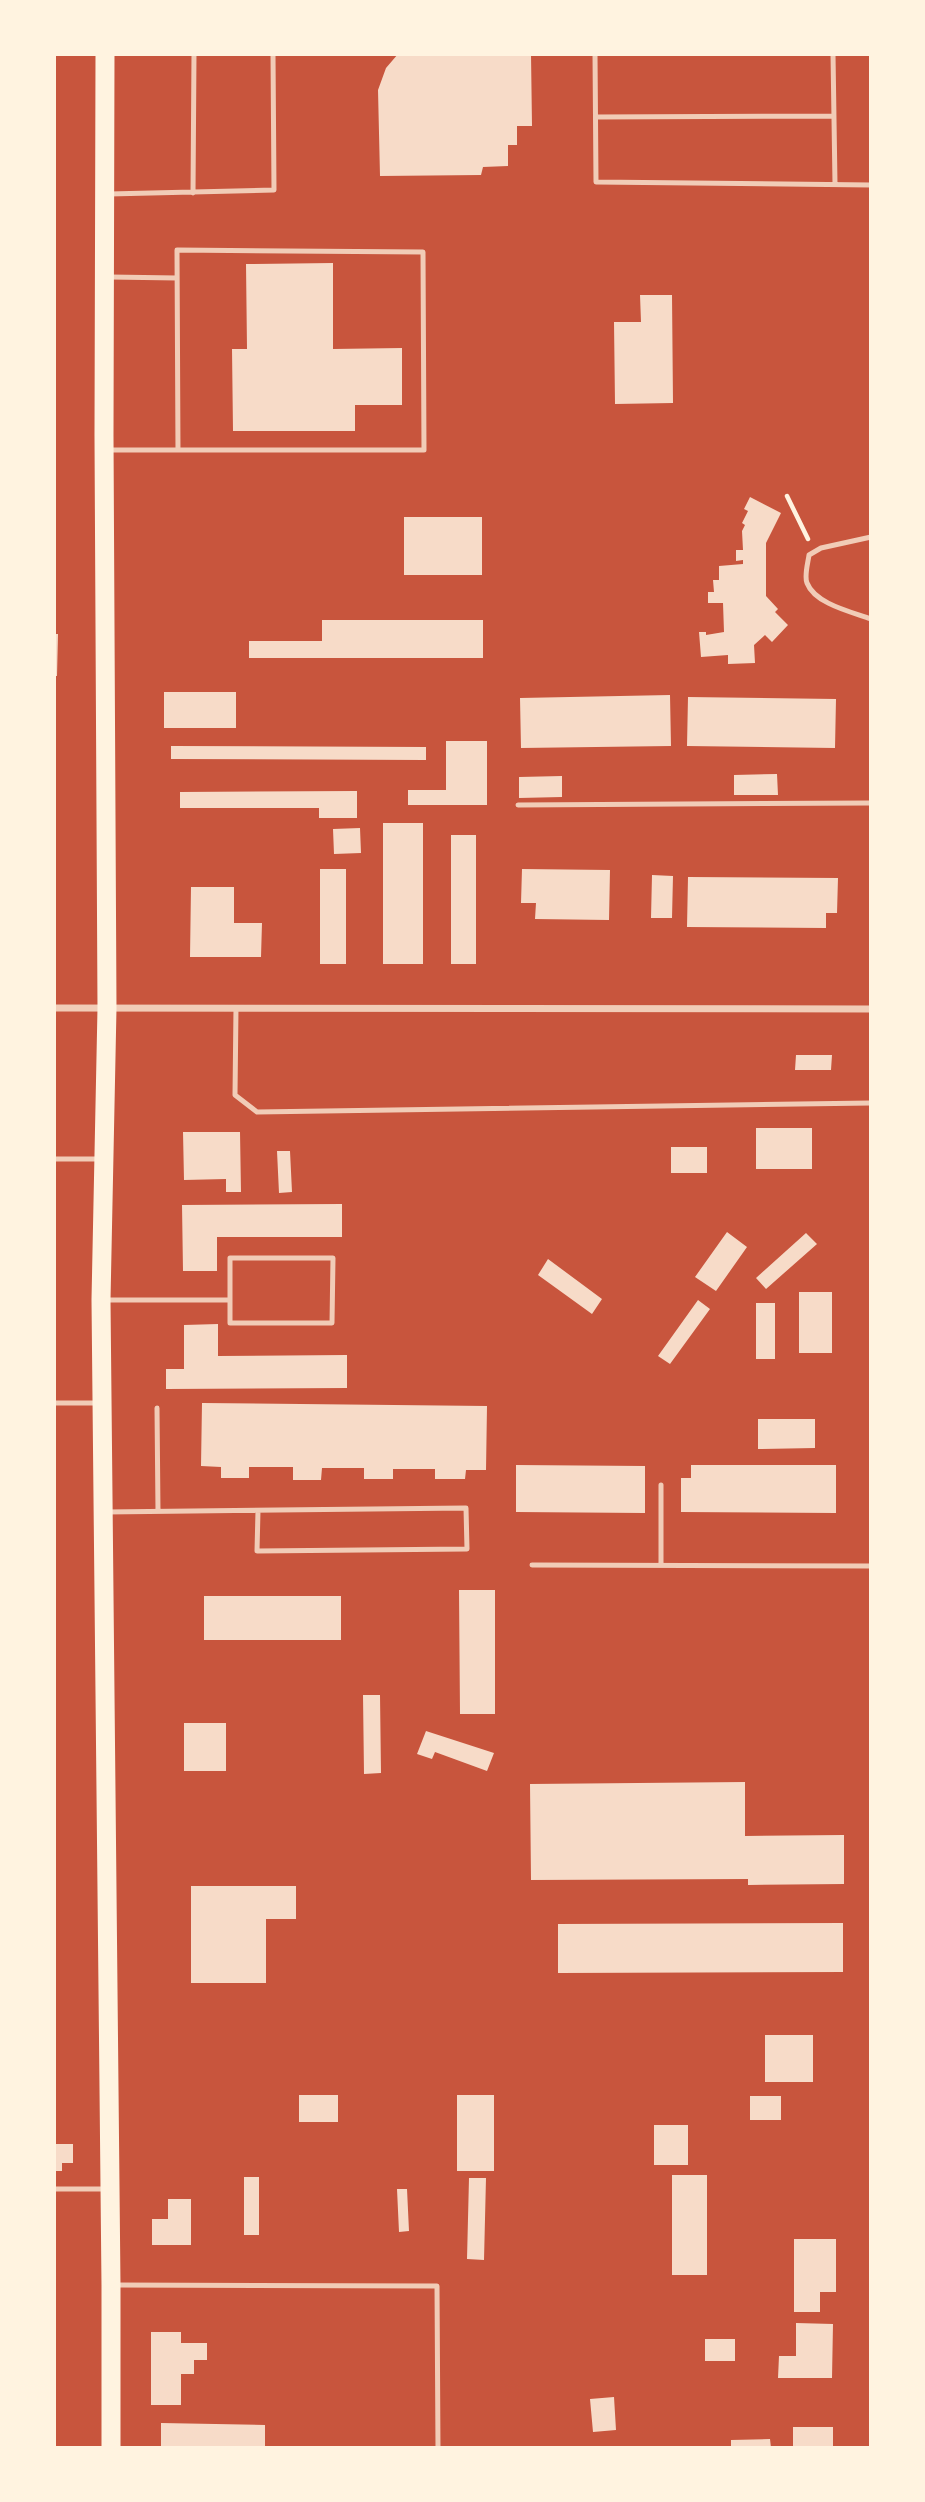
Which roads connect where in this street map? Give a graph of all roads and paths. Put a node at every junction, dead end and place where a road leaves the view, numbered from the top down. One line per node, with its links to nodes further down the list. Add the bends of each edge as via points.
1 (105, 54): 11 (highway)
2 (194, 54): 10 (lane)
3 (273, 54): 10 (lane, via 274,190)
4 (595, 54): 7 (lane)
5 (833, 54): 6 (lane)
6 (834, 116): 7 (lane); 8 (lane)
7 (596, 117): 8 (lane, via 596,182)
8 (835, 184): 9 (lane)
9 (871, 185)
10 (193, 192): 11 (lane)
11 (105, 195): 12 (highway)
12 (104, 277): 13 (lane); 14 (highway)
13 (177, 278): 15 (lane); 15 (lane, via 177,250 424,252 424,450)
14 (104, 450): 15 (lane); 23 (highway)
15 (178, 450)
16 (787, 496): 18 (path)
17 (871, 537): 18 (lane)
18 (814, 552): 19 (lane, via 809,555 806,581 812,591 831,605)
19 (871, 619)
20 (871, 803): 21 (lane)
21 (518, 805)
22 (54, 1008): 23 (street)
23 (107, 1008): 24 (street); 28 (highway)
24 (236, 1008): 25 (street); 26 (lane, via 235,1095 257,1112)
25 (871, 1009)
26 (871, 1103)
27 (54, 1159): 28 (lane)
28 (104, 1159): 29 (highway)
29 (101, 1300): 30 (lane); 32 (highway)
30 (230, 1300): 30 (lane, via 230,1323 332,1323 333,1258 230,1258)
31 (54, 1403): 32 (lane)
32 (102, 1403): 37 (highway)
33 (157, 1408): 36 (lane)
34 (661, 1485): 39 (lane)
35 (258, 1510): 35 (lane, via 466,1508 467,1549 257,1552); 36 (lane)
36 (158, 1511): 37 (lane)
37 (103, 1512): 42 (highway)
38 (532, 1565): 39 (lane)
39 (661, 1565): 40 (lane)
40 (871, 1566)
41 (54, 2189): 42 (lane)
42 (110, 2189): 43 (highway)
43 (111, 2285): 44 (highway); 45 (lane, via 437,2287)
44 (111, 2448)
45 (438, 2448)

